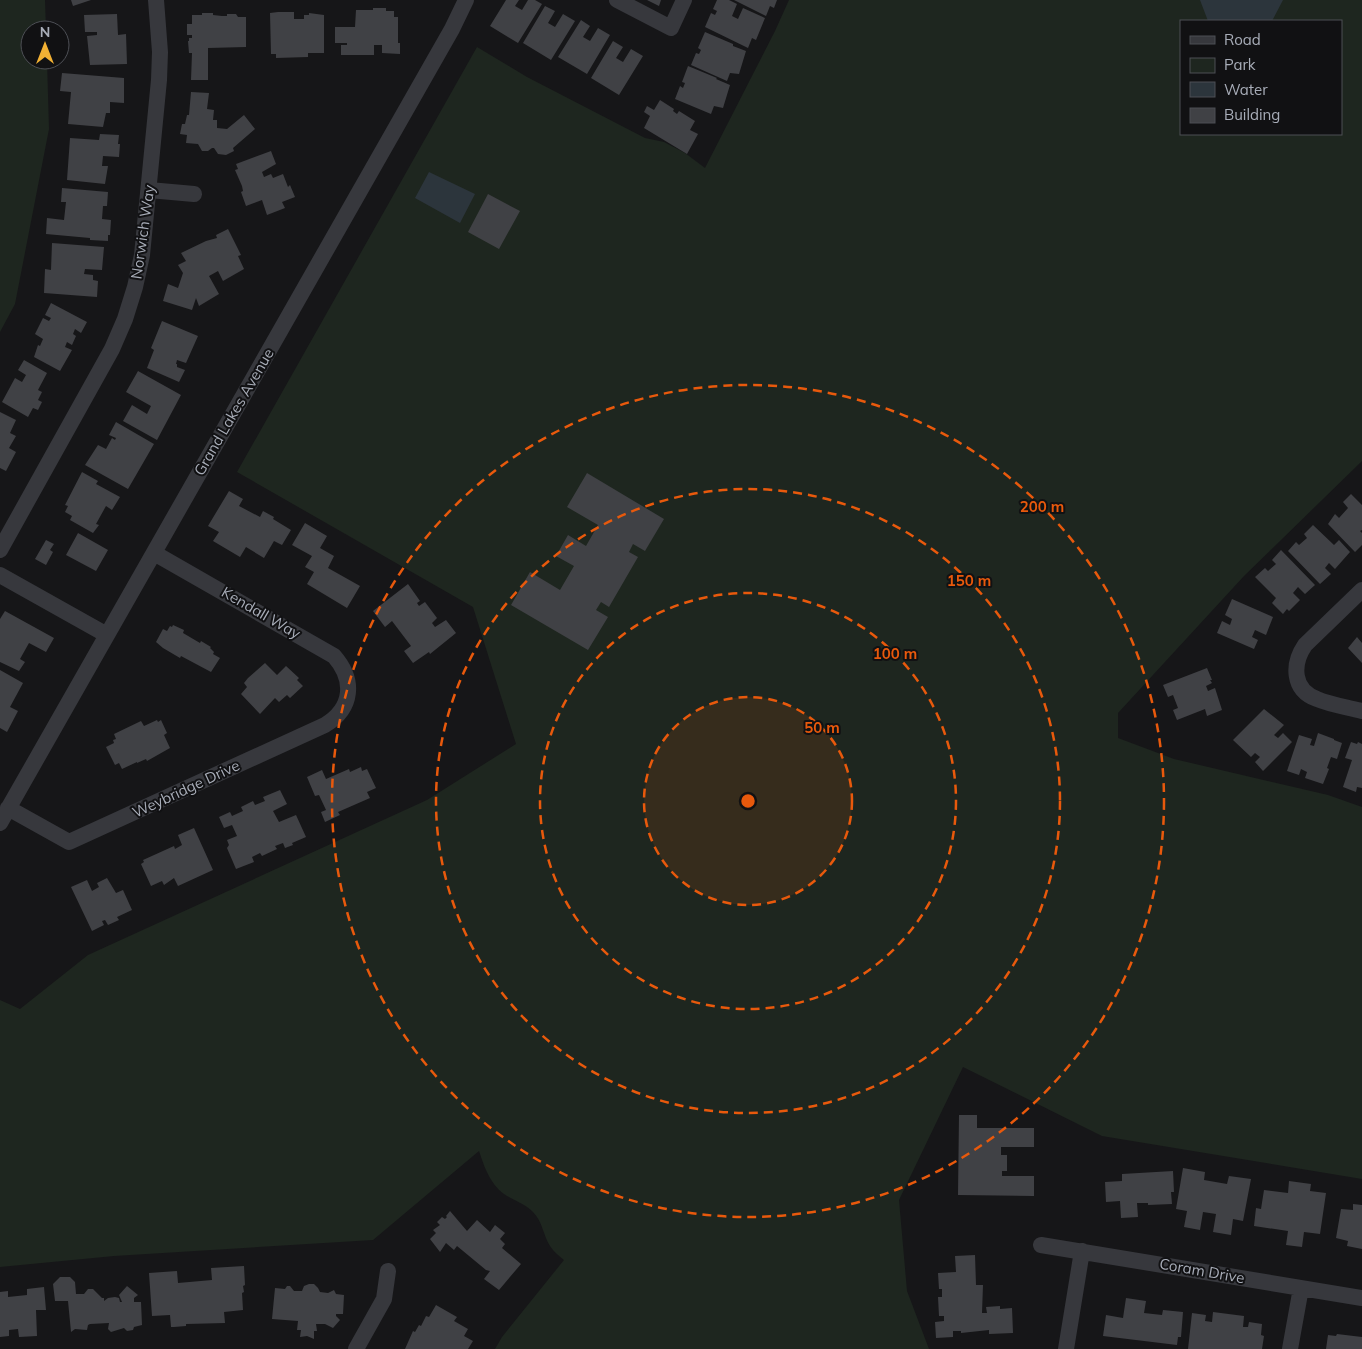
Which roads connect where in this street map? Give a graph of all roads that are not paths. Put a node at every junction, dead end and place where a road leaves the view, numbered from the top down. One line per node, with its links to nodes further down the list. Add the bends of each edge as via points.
1 (156, 0): 5 (street, Norwich Way, via 160,52)
2 (466, 0): 8 (street, Grand Lakes Avenue)
3 (617, 0): 4 (street, via 671,28)
4 (684, 0)
5 (149, 190): 6 (street); 7 (street, Norwich Way, via 142,255 125,319 112,349)
6 (194, 194)
7 (0, 550)
8 (154, 552): 11 (street, Grand Lakes Avenue); 12 (street, Kendall Way, via 334,656 348,677)
9 (0, 575): 11 (street)
10 (1362, 590): 13 (street, via 1305,644 1296,663 1296,674 1307,694)
11 (107, 635): 14 (street, Grand Lakes Avenue)
12 (349, 689): 14 (street, Weybridge Drive, via 340,712 325,725 69,842)
13 (1362, 710)
14 (8, 808): 15 (street, Grand Lakes Avenue)
15 (0, 823)
16 (1042, 1244): 17 (street, Coram Drive)
17 (1082, 1251): 19 (street, Coram Drive); 22 (street)
18 (388, 1271): 21 (street, via 384,1299)
19 (1301, 1288): 20 (street, Coram Drive); 23 (street)
20 (1362, 1298)
21 (356, 1349)
22 (1066, 1349)
23 (1290, 1349)

